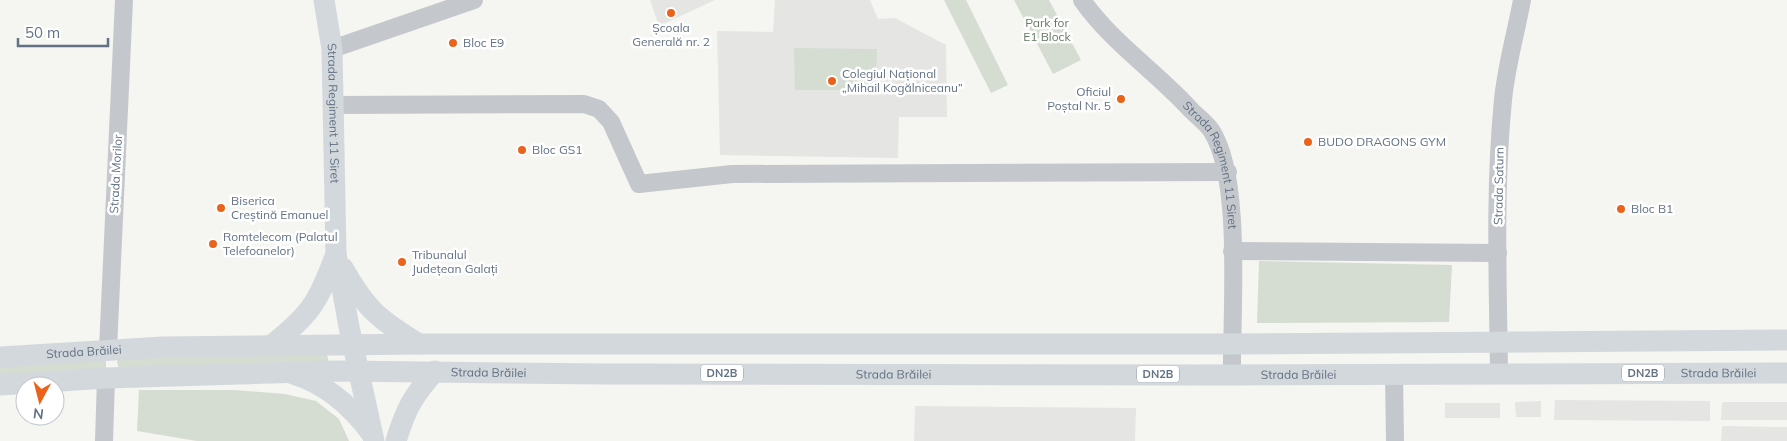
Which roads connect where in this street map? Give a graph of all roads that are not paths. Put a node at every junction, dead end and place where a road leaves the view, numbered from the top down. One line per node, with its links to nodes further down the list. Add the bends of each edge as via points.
1 (124, 0): 18 (street, Strada Morilor)
2 (324, 0): 6 (main road, Strada Regiment 11 Siret)
3 (474, 0): 6 (street)
4 (1082, 0): 8 (street, Strada Regiment 11 Siret, via 1211,130)
5 (1522, 0): 10 (street, Strada Saturn, via 1503,98)
6 (332, 48): 7 (main road, Strada Regiment 11 Siret)
7 (334, 105): 8 (street, via 584,104 599,109 611,122 639,184 732,174); 11 (main road, Strada Regiment 11 Siret)
8 (1228, 172): 9 (street, Strada Regiment 11 Siret)
9 (1232, 251): 10 (street); 15 (street, Strada Regiment 11 Siret)
10 (1498, 253): 13 (street, Strada Saturn)
11 (336, 254): 14 (main road, via 367,306 384,323); 16 (main road, via 322,292 312,308); 17 (main road, Strada Regiment 11 Siret)
12 (1787, 340): 13 (main road, Strada Brăilei)
13 (1499, 341): 15 (main road, Strada Brăilei); 24 (street, Strada Saturn)
14 (419, 344): 15 (main road, Strada Brăilei); 17 (main road, Strada Brăilei)
15 (1231, 344): 25 (street, Strada Regiment 11 Siret)
16 (272, 345): 17 (main road, Strada Brăilei); 18 (main road, Strada Brăilei)
17 (353, 345): 20 (main road, Strada Regiment 11 Siret)
18 (108, 348): 19 (main road, Strada Brăilei)
19 (0, 357)
20 (359, 371): 21 (main road, Strada Brăilei / DN2B); 22 (main road, Strada Brăilei); 29 (main road, Strada Regiment 11 Siret)
21 (435, 371): 25 (main road, Strada Brăilei / DN2B); 31 (main road, via 407,406)
22 (276, 372): 27 (main road, Strada Brăilei); 29 (main road, via 295,374 326,389 359,417)
23 (1787, 372): 24 (main road, Strada Brăilei / DN2B)
24 (1499, 373): 26 (main road, Strada Brăilei / DN2B)
25 (1232, 374): 26 (main road, Strada Brăilei / DN2B)
26 (1394, 374): 32 (street)
27 (106, 378): 28 (main road, Strada Brăilei); 30 (street)
28 (0, 385)
29 (374, 439)
30 (104, 441)
31 (396, 441)
32 (1395, 441)

